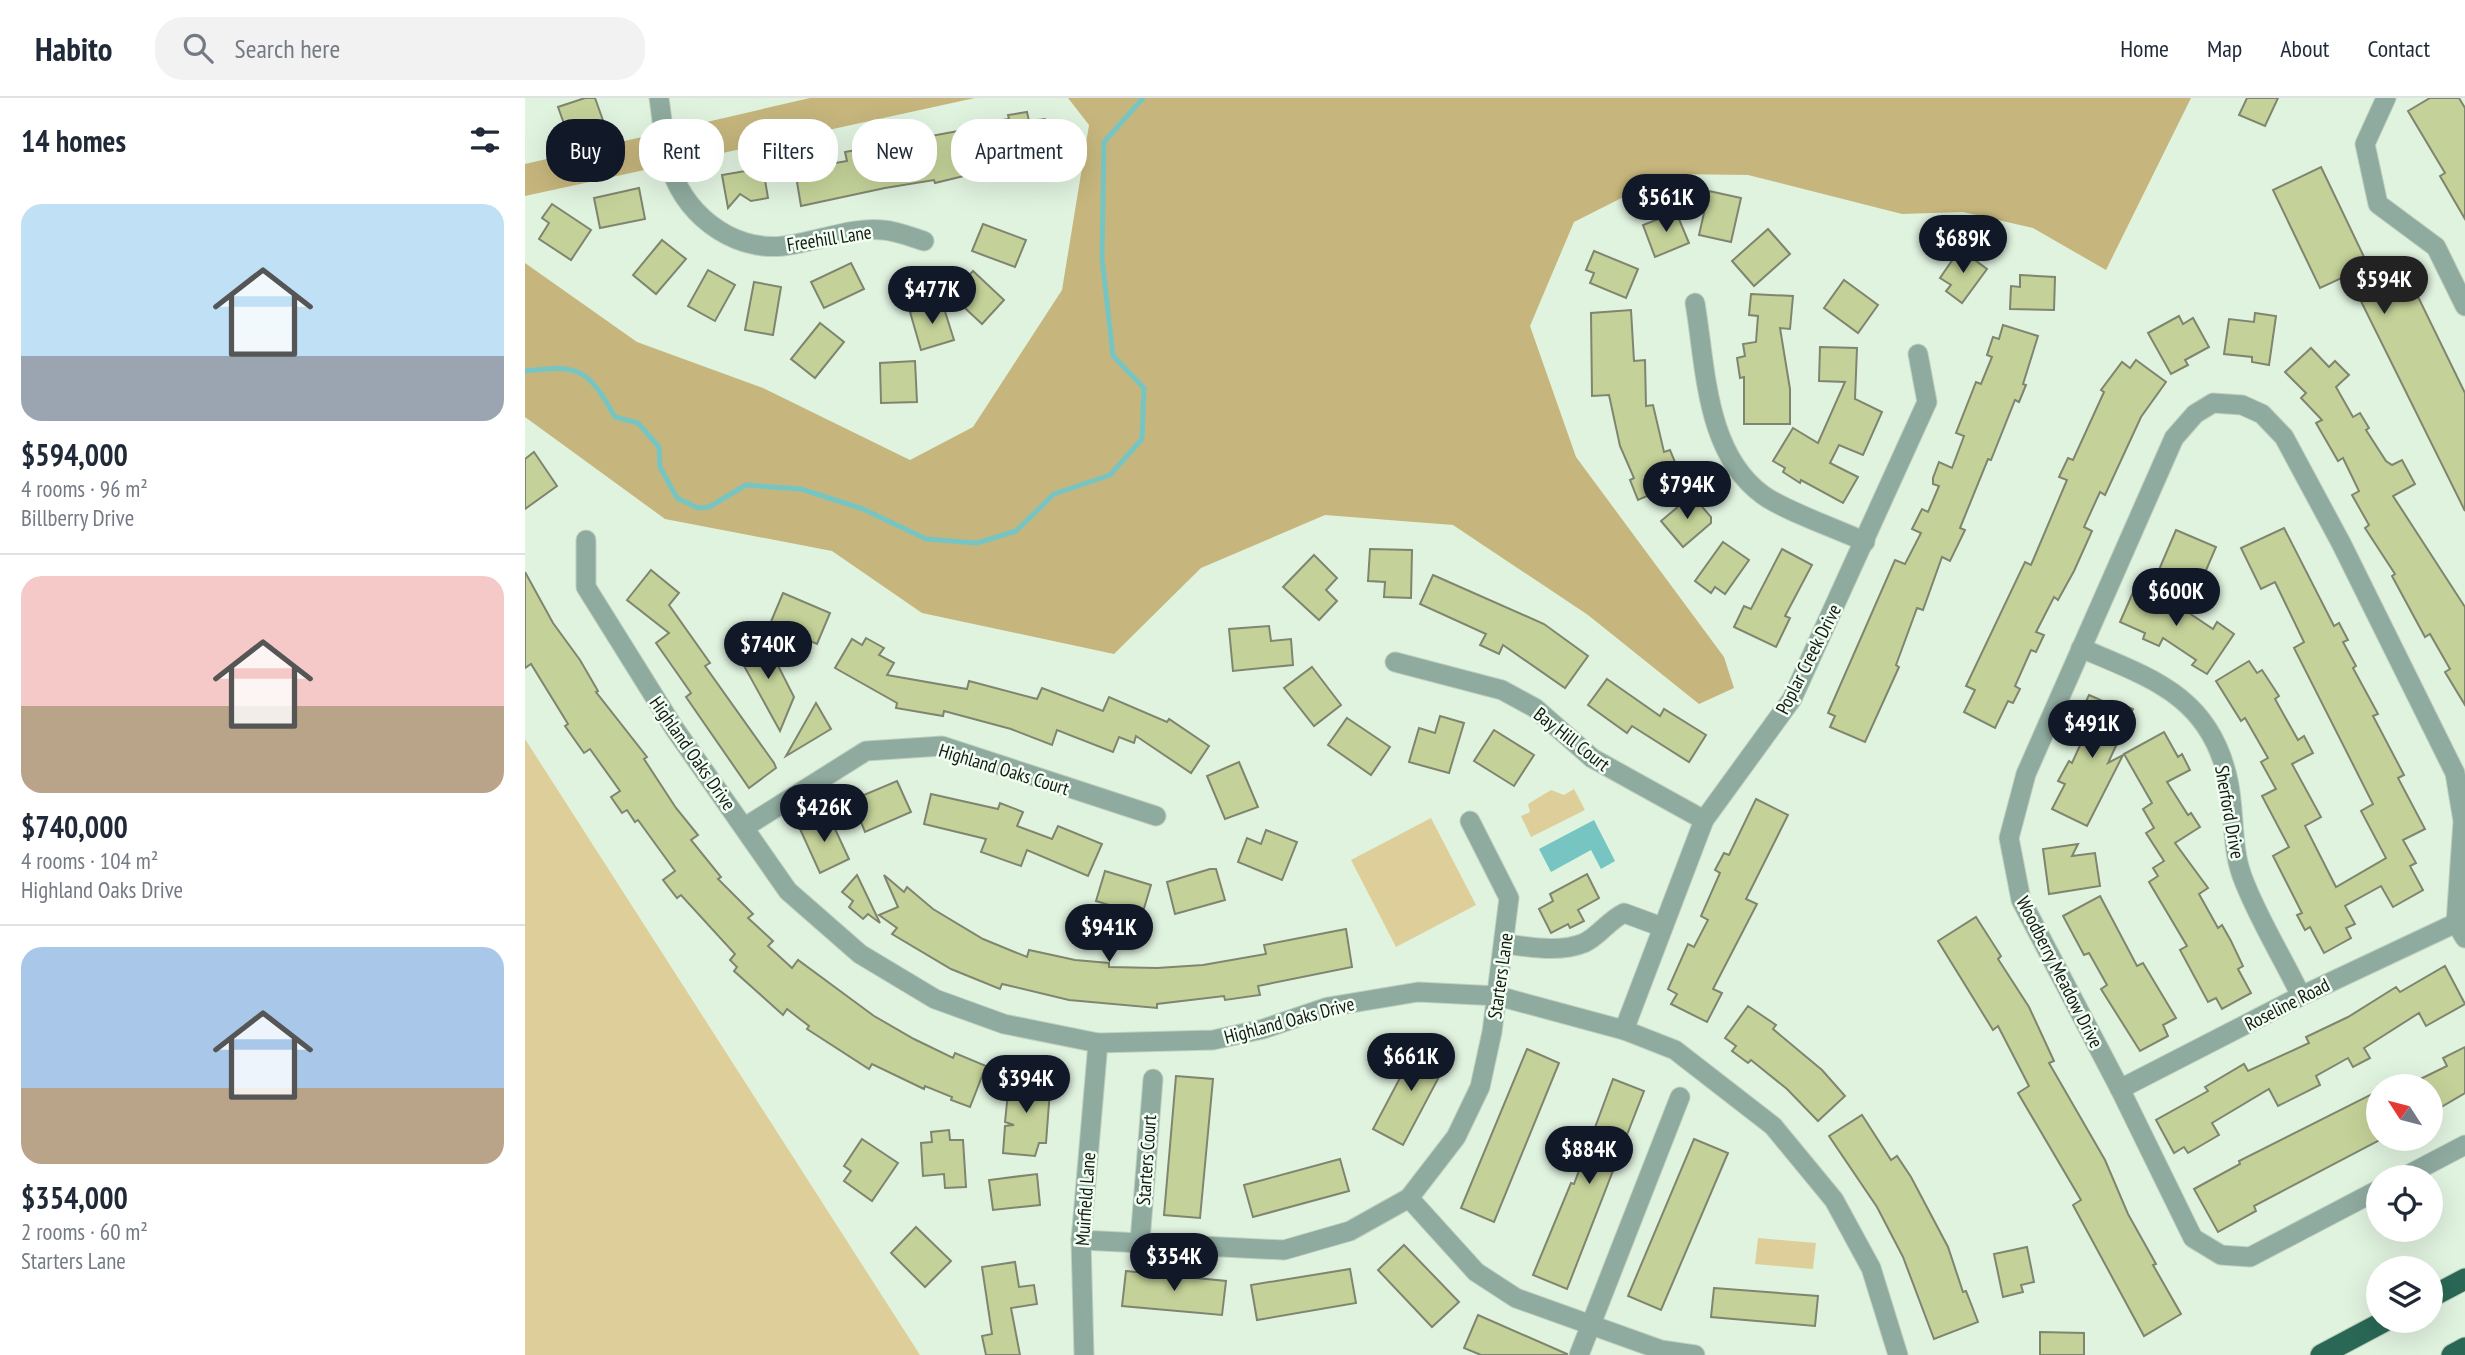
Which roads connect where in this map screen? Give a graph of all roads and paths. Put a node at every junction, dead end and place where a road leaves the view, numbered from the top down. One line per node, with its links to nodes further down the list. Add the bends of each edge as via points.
1 (659, 98): 3 (street, Freehill Lane, via 669,163 680,189 692,208 721,232 739,241 781,247 880,229)
2 (2386, 98): 5 (street, via 2365,144 2378,204 2436,247)
3 (924, 241)
4 (1695, 303): 8 (street, via 1717,428 1733,466 1763,496)
5 (2465, 306)
6 (1919, 354): 8 (street, Poplar Creek Drive, via 1927,402)
7 (586, 540): 14 (street, Highland Oaks Drive, via 586,587 674,728)
8 (1865, 542): 12 (street, Poplar Creek Drive, via 1793,699)
9 (2081, 648): 16 (street, Woodberry Meadow Drive, via 2174,438 2195,414 2213,403 2242,405 2262,414 2284,437 2335,531 2455,773 2463,821); 19 (street, Sherford Drive, via 2159,681 2198,716 2218,747 2229,781 2241,874); 23 (street, Woodberry Meadow Drive, via 2025,774 2010,838 2021,901)
10 (1395, 662): 12 (street, Bay Hill Court, via 1502,690 1535,708 1592,758)
11 (1156, 816): 14 (street, Highland Oaks Court, via 942,746 866,751)
12 (1704, 820): 15 (street, Poplar Creek Drive)
13 (1470, 821): 17 (street, Starters Lane, via 1509,898)
14 (745, 827): 21 (street, Highland Oaks Drive, via 788,891 860,954 935,999 1004,1024)
15 (1662, 927): 17 (street, via 1624,913 1586,942 1556,949); 20 (street, Poplar Creek Drive)
16 (2460, 931): 19 (street, Roseline Road)
17 (1506, 944): 18 (street, Starters Lane)
18 (1498, 996): 20 (street, Highland Oaks Drive); 21 (street, Highland Oaks Drive, via 1417,992 1328,1007 1213,1040); 28 (street, Starters Lane, via 1480,1087 1456,1137)
19 (2301, 996): 23 (street, Roseline Road)
20 (1624, 1030): 39 (street, Highland Oaks Drive, via 1675,1050 1773,1126 1834,1200 1871,1268)
21 (1098, 1042): 29 (street, Muirfield Lane)
22 (1153, 1079): 30 (street, Starters Court)
23 (2120, 1089): 27 (street, Woodberry Meadow Drive, via 2193,1238 2221,1255 2249,1257)
24 (1680, 1097): 33 (street)
25 (2465, 1144): 26 (street)
26 (2426, 1165)
27 (2366, 1196)
28 (1409, 1198): 30 (street, Starters Lane, via 1350,1231 1284,1250); 33 (street, via 1476,1272 1516,1298)
29 (1081, 1240): 30 (street, Starters Lane); 36 (street, Muirfield Lane)
30 (1140, 1241)
31 (2465, 1279): 32 (highway)
32 (2443, 1291)
33 (1591, 1324): 37 (street); 38 (street, via 1661,1350)
34 (2366, 1331): 40 (highway)
35 (2465, 1348): 41 (highway)
36 (1084, 1355)
37 (1579, 1355)
38 (1695, 1355)
39 (1898, 1355)
40 (2321, 1355)
41 (2452, 1355)

